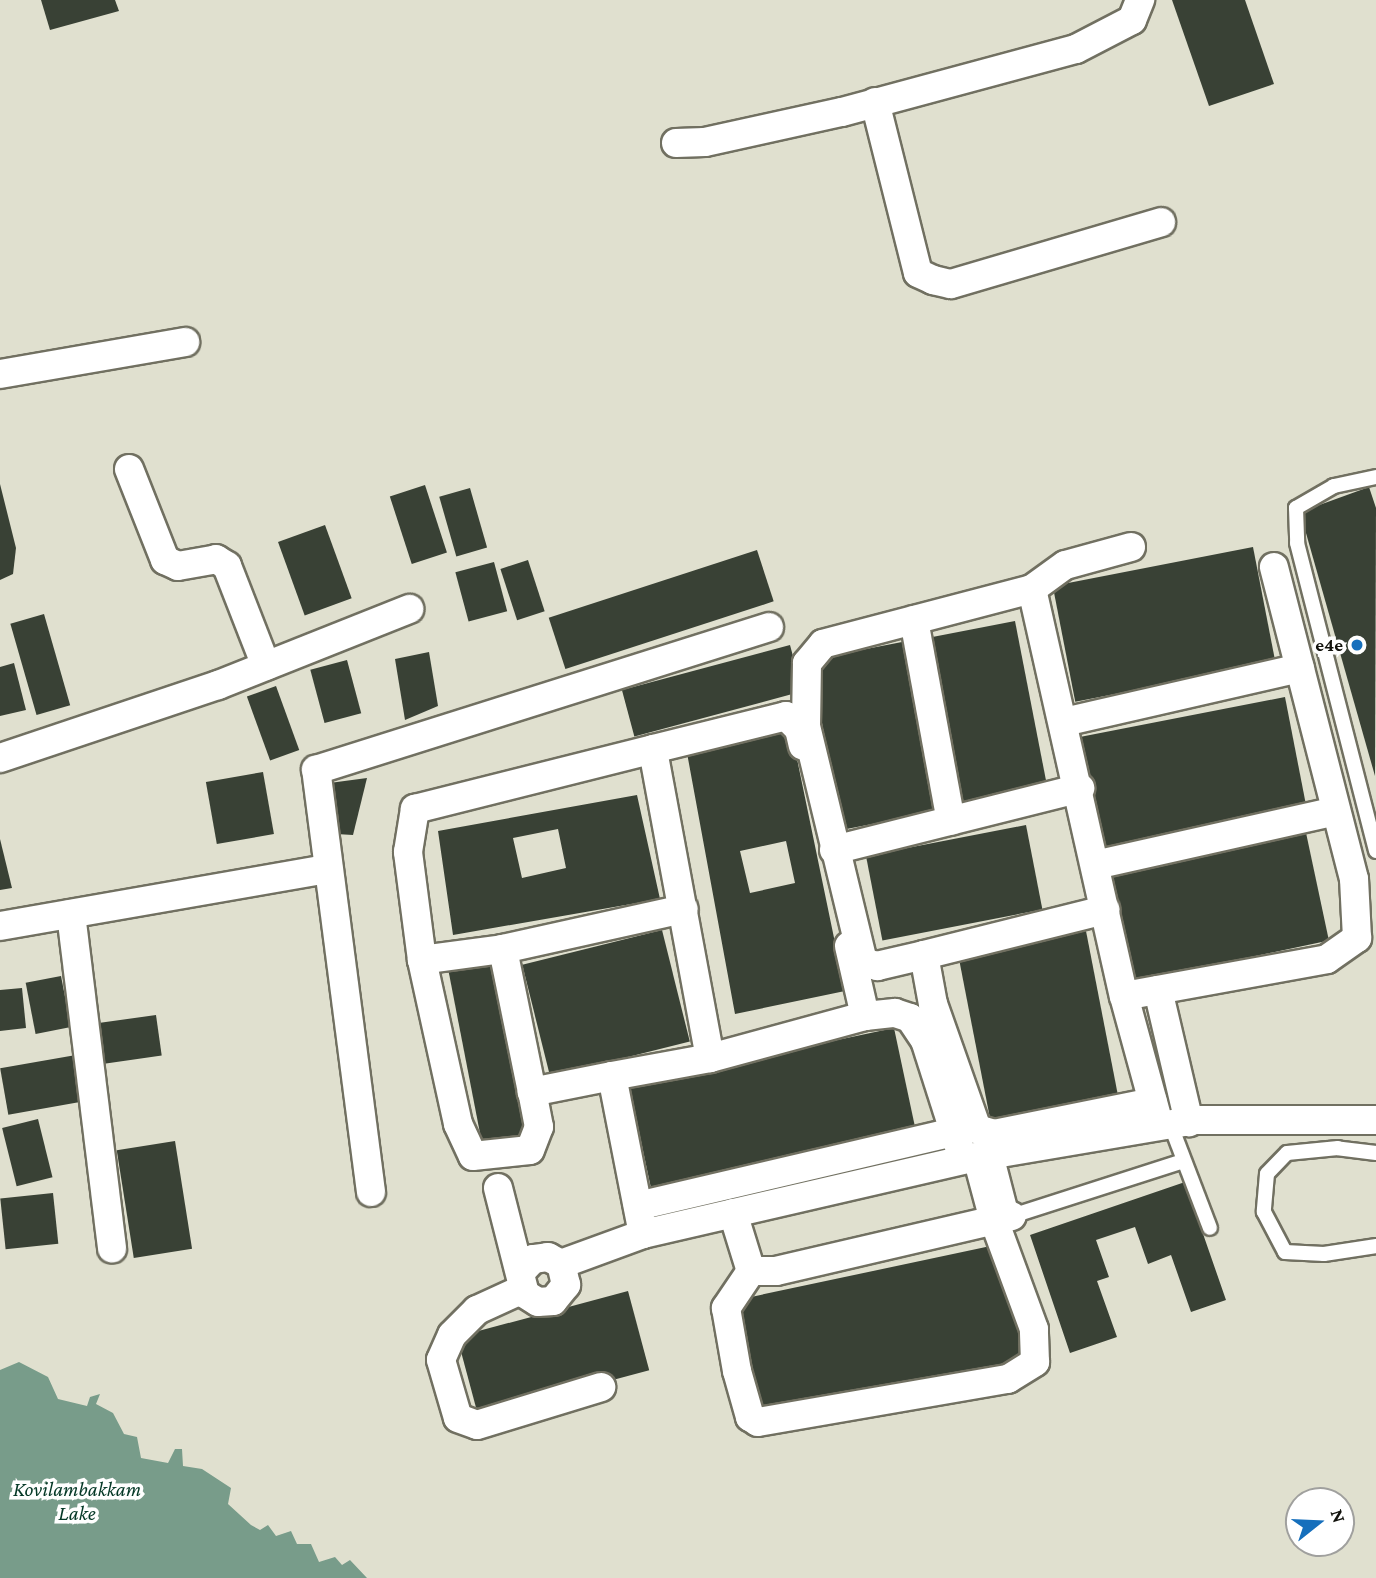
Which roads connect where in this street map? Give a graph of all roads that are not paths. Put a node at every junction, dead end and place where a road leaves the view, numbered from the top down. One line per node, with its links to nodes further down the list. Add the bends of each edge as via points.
1 (1140, 0): 2 (street, via 1132,20 1076,49)
2 (875, 102): 3 (street, via 705,142); 4 (street, via 918,273 933,280 951,284)
3 (676, 143)
4 (1161, 222)
5 (186, 342): 6 (street)
6 (0, 374)
7 (129, 469): 15 (street, via 165,560 178,566 216,559 227,566)
8 (1376, 477): 24 (lane, via 1334,486 1296,508 1297,543)
9 (1131, 547): 11 (street, via 1065,565)
10 (1274, 567): 16 (street)
11 (1032, 589): 13 (street); 17 (street)
12 (409, 609): 15 (street)
13 (914, 620): 22 (street); 23 (street, via 823,644 807,663 806,726)
14 (769, 627): 26 (street, via 316,770)
15 (266, 666): 19 (street, via 60,742)
16 (1300, 668): 17 (street); 21 (street)
17 (1064, 722): 20 (street)
18 (653, 749): 27 (street); 33 (street, via 415,809 408,852); 36 (street, via 793,718)
19 (0, 758)
20 (1080, 788): 22 (street); 25 (street)
21 (1336, 811): 25 (street); 34 (street, via 1354,880 1357,938 1327,959)
22 (951, 821): 23 (street)
23 (834, 850): 32 (street, via 863,962 877,966)
24 (1376, 850)
25 (1095, 865): 28 (street)
26 (325, 869): 29 (street); 48 (street)
27 (684, 909): 31 (street); 37 (street)
28 (1105, 910): 32 (street); 35 (street)
29 (71, 914): 30 (street); 54 (street)
30 (0, 926)
31 (503, 949): 33 (street); 39 (street)
32 (924, 955): 40 (street, via 933,1004 977,1129 994,1134)
33 (422, 960): 39 (street, via 458,1124 473,1156 530,1150 539,1127)
34 (1158, 990): 35 (street); 42 (street)
35 (1124, 996): 40 (street)
36 (865, 1016): 37 (street); 43 (street, via 895,1013 910,1018 925,1040)
37 (710, 1058): 38 (street)
38 (612, 1076): 39 (street); 51 (street)
39 (532, 1092)
40 (1153, 1102): 42 (street)
41 (1376, 1119): 42 (street)
42 (1173, 1126): 45 (street); 46 (lane)
43 (954, 1132): 45 (street); 51 (street)
44 (1376, 1153): 53 (lane, via 1338,1148 1287,1153 1267,1174 1264,1212 1285,1252 1324,1254)
45 (979, 1157): 49 (street); 50 (street)
46 (1183, 1161): 50 (lane); 52 (lane)
47 (498, 1188): 57 (street)
48 (371, 1192)
49 (733, 1213): 51 (street); 56 (street)
50 (1003, 1218): 56 (street, via 776,1271); 56 (street, via 1034,1329 1035,1362 1008,1380 758,1422 750,1417 740,1382 726,1308)
51 (641, 1220): 55 (street)
52 (1210, 1228)
53 (1376, 1246)
54 (112, 1248)
55 (561, 1264): 57 (street, via 541,1257); 57 (street, via 566,1285 559,1297 538,1302)
56 (751, 1271)
57 (523, 1280): 58 (street, via 477,1310 452,1335 441,1360 458,1418 477,1425)
58 (601, 1387)

